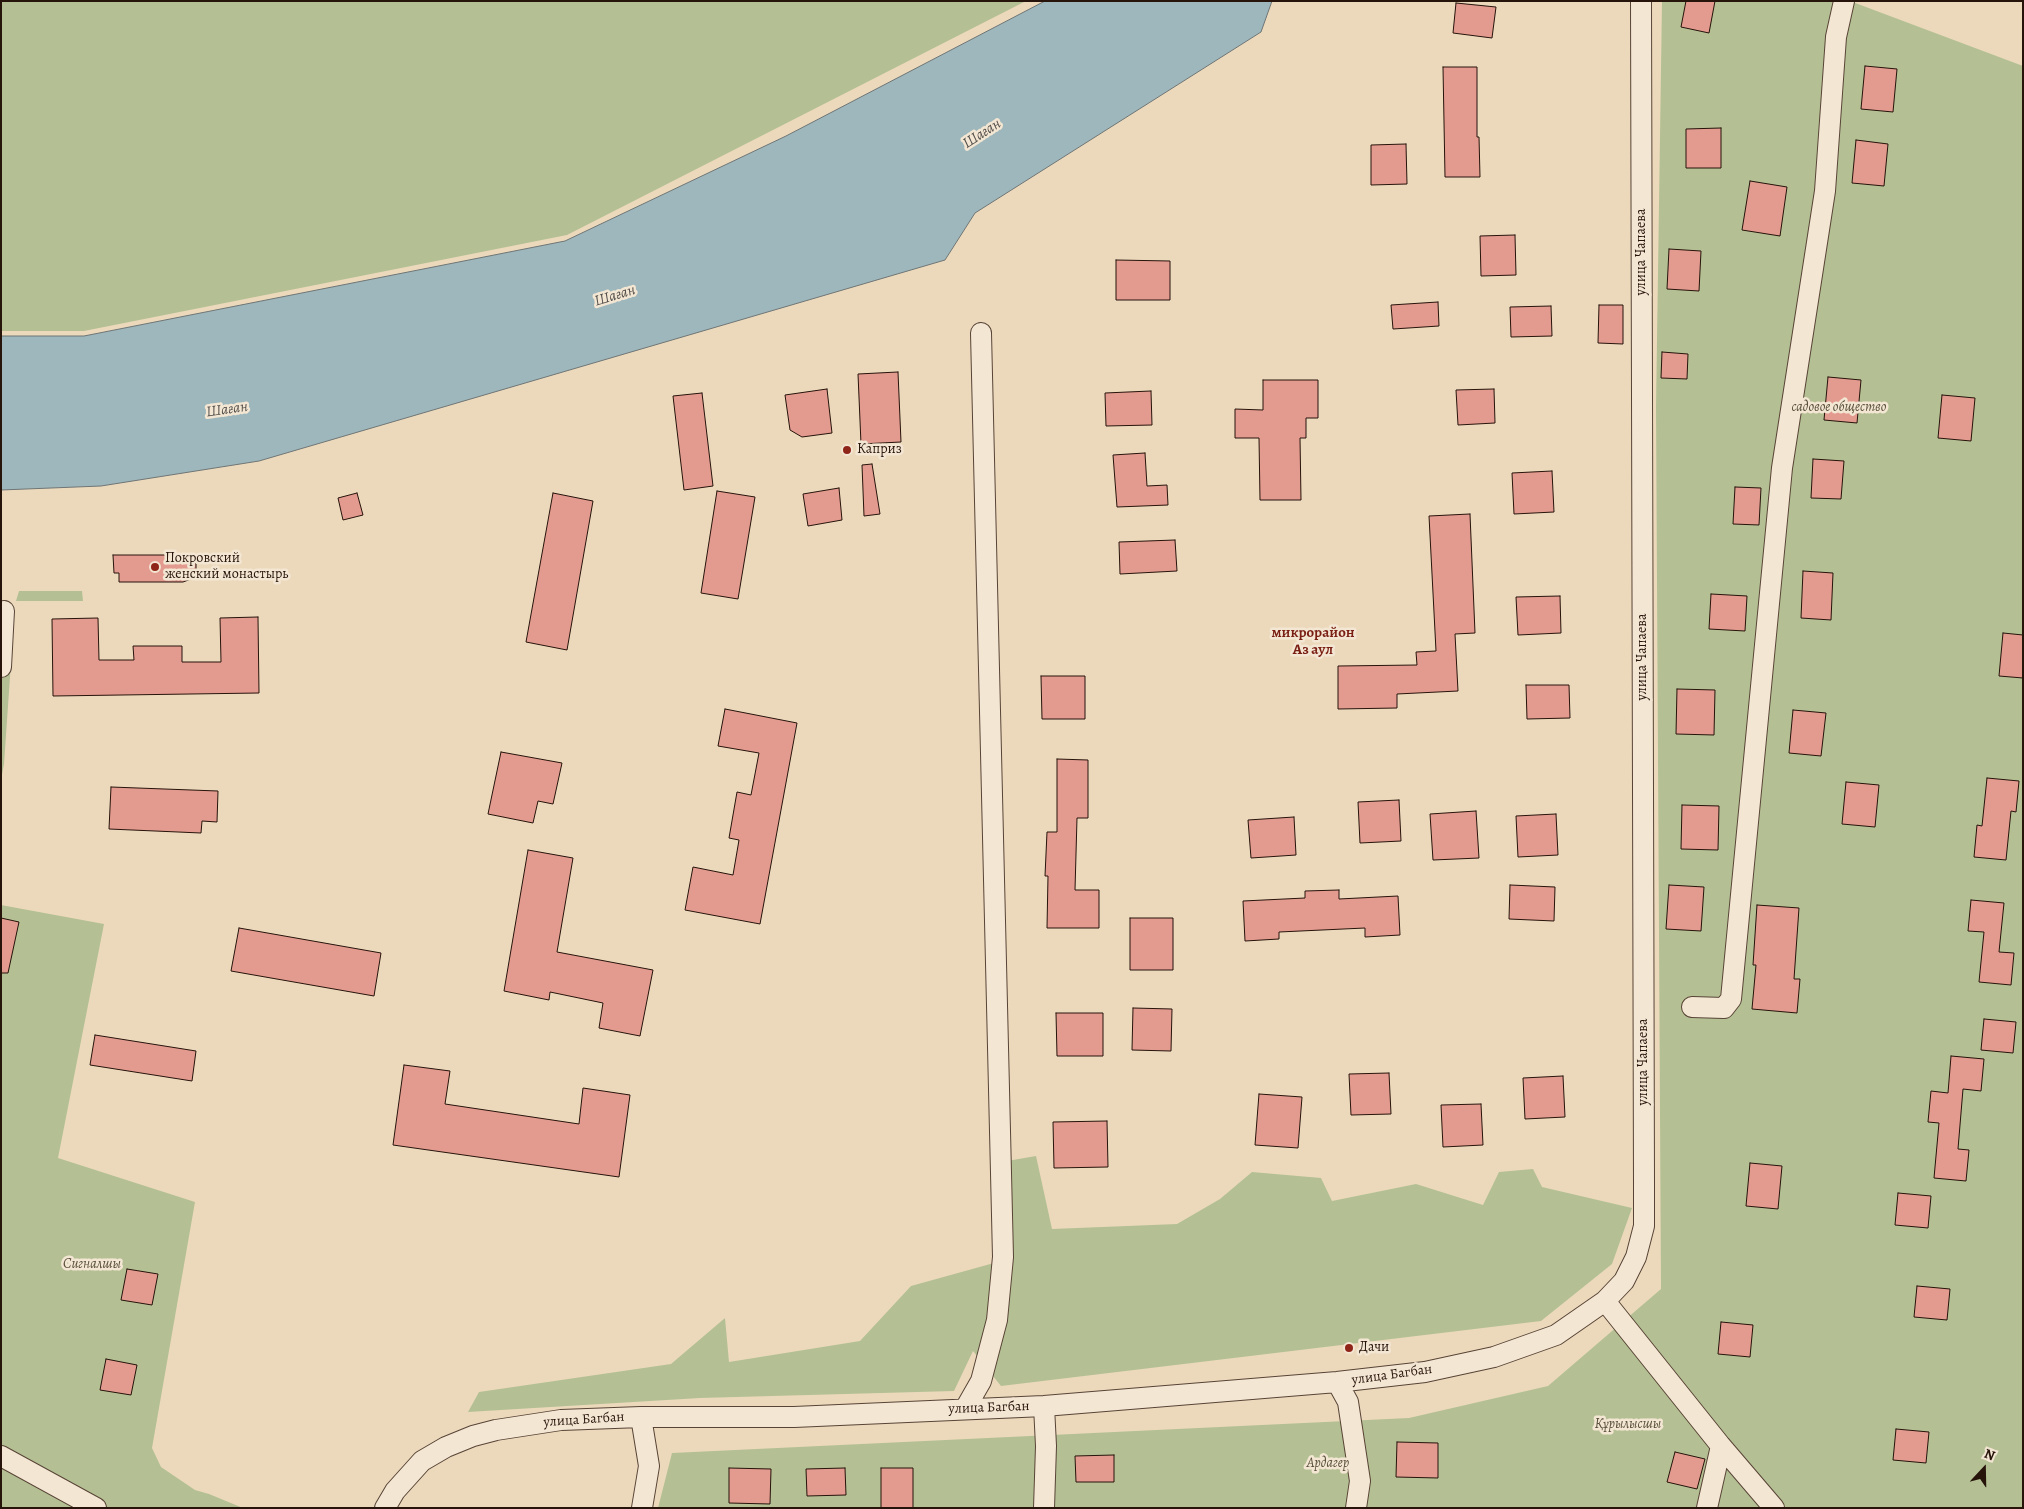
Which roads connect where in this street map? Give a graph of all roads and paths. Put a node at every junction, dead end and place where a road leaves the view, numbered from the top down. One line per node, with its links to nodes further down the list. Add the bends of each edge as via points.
1 (1641, 1): 7 (street, улица Чапаева, via 1644,1226 1636,1257 1624,1281)
2 (1844, 1): 6 (street, via 1836,37 1825,191 1782,468 1732,999 1724,1008)
3 (980, 332): 10 (street, via 1003,1256 997,1320 981,1381)
4 (4, 612): 5 (street)
5 (1, 667)
6 (1692, 1007)
7 (1605, 1300): 8 (street, улица Багбан, via 1556,1335 1494,1357 1425,1372); 12 (street)
8 (1337, 1382): 9 (street, улица Багбан); 18 (street, via 1348,1402 1360,1481)
9 (1044, 1406): 10 (street, улица Багбан); 17 (street)
10 (965, 1409): 11 (street, улица Багбан, via 794,1418)
11 (640, 1417): 15 (street, улица Багбан, via 561,1420 473,1436 422,1460); 16 (street, via 650,1466)
12 (1721, 1446): 19 (street); 20 (street)
13 (1, 1456): 14 (street)
14 (96, 1508)
15 (385, 1508)
16 (642, 1508)
17 (1044, 1508)
18 (1356, 1508)
19 (1707, 1508)
20 (1774, 1508)

